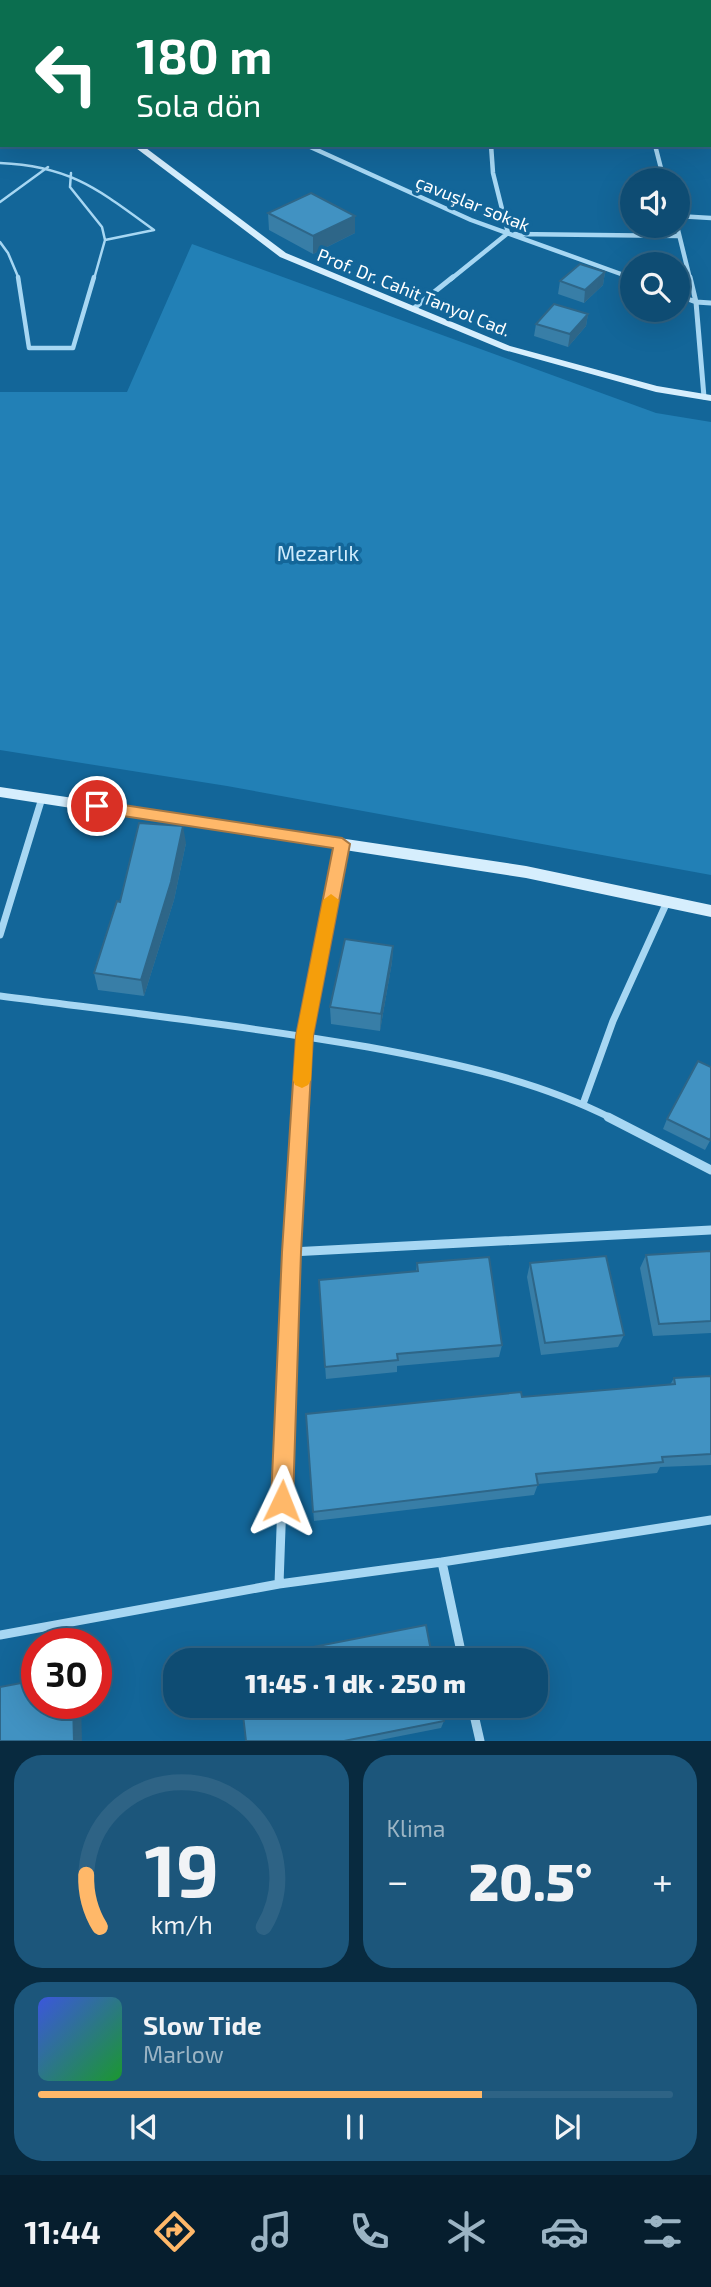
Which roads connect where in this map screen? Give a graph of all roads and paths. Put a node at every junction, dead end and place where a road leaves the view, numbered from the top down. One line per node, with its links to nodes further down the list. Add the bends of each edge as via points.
1 (139, 147): 21 (street, Prof. Dr. Cahit Tanyol Cad., via 283,255)
2 (310, 147): 12 (street, çavuşlar sokak)
3 (491, 147): 12 (street)
4 (656, 147): 7 (street)
5 (0, 163): 6 (lane)
6 (48, 167): 8 (lane); 9 (lane)
7 (661, 168)
8 (71, 173): 15 (lane, via 70,187 102,227); 15 (lane, via 154,230)
9 (0, 202)
10 (690, 217): 11 (street)
11 (711, 218)
12 (508, 233): 13 (street); 17 (street, çavuşlar sokak); 21 (street)
13 (620, 235)
14 (680, 238): 19 (street)
15 (106, 240): 16 (lane, via 73,348 29,348 20,283)
16 (0, 242)
17 (620, 274)
18 (690, 300): 19 (street)
19 (696, 302): 20 (street); 22 (street)
20 (711, 303)
21 (413, 309): 22 (street, Prof. Dr. Cahit Tanyol Cad., via 507,348 656,389)
22 (708, 398)
23 (0, 792): 24 (street)
24 (42, 798): 25 (street); 28 (street)
25 (342, 844): 26 (street, via 526,872); 30 (street)
26 (667, 902): 27 (street); 31 (street, via 613,1021)
27 (711, 911)
28 (0, 935)
29 (0, 996): 30 (street)
30 (304, 1036): 31 (street, via 425,1058); 34 (street)
31 (583, 1104): 32 (street)
32 (711, 1170)
33 (711, 1230): 34 (street)
34 (291, 1252): 37 (street)
35 (711, 1520): 36 (street)
36 (442, 1562): 37 (street); 39 (street)
37 (279, 1584): 38 (street)
38 (0, 1635)
39 (460, 1648)
40 (475, 1718): 41 (street)
41 (480, 1741)

